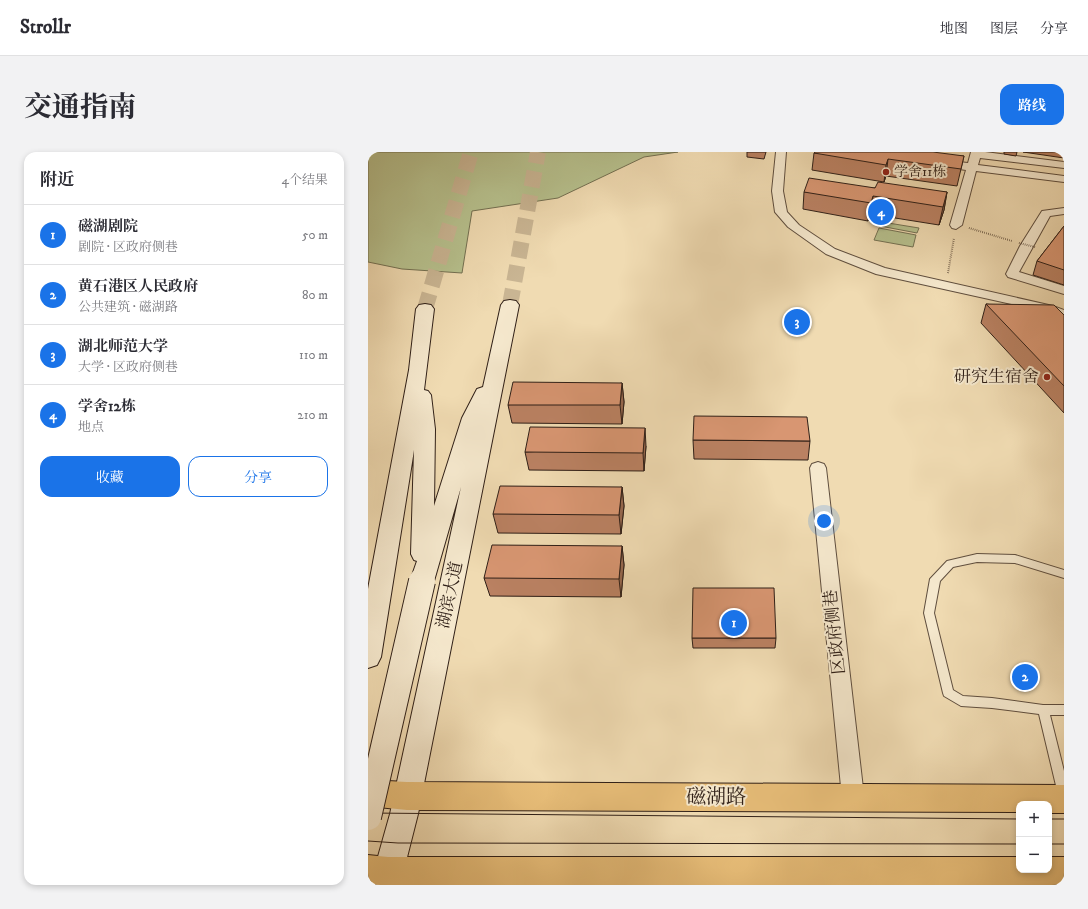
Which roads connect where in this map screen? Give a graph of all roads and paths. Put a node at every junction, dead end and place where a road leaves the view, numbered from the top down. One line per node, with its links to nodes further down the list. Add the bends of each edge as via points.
1 (781, 152): 10 (street, via 778,204 781,213 806,236 829,251 866,267)
2 (976, 153): 4 (street); 5 (street)
3 (926, 161): 5 (street)
4 (1064, 165)
5 (972, 167): 6 (street); 8 (street)
6 (1064, 179)
7 (1064, 211): 11 (street, via 1046,213 1012,274)
8 (956, 225): 9 (path, bridge); 10 (path)
9 (1035, 247)
10 (946, 286): 14 (street)
11 (1064, 290)
12 (510, 305): 15 (main road, 湖滨大道)
13 (425, 310): 16 (main road)
14 (1064, 314)
15 (498, 368): 19 (main road, via 472,418); 25 (main road, 湖滨大道)
16 (418, 370): 19 (main road, via 425,429); 20 (main road)
17 (818, 468): 26 (street, 区政府侧巷)
18 (1064, 574): 21 (lane, via 1015,560 978,558 950,564 935,579 929,613 948,693 961,701)
19 (422, 581): 28 (main road, bridge)
20 (368, 657)
21 (1043, 710): 22 (lane); 24 (lane)
22 (1064, 710)
23 (368, 793): 25 (main road, 磁湖路)
24 (1064, 794)
25 (407, 796): 26 (main road, 磁湖路); 30 (main road, 湖滨大道, via 398,843)
26 (853, 797): 27 (main road, 磁湖路)
27 (1064, 799)
28 (368, 817)
29 (1064, 872): 30 (main road)
30 (380, 876)

